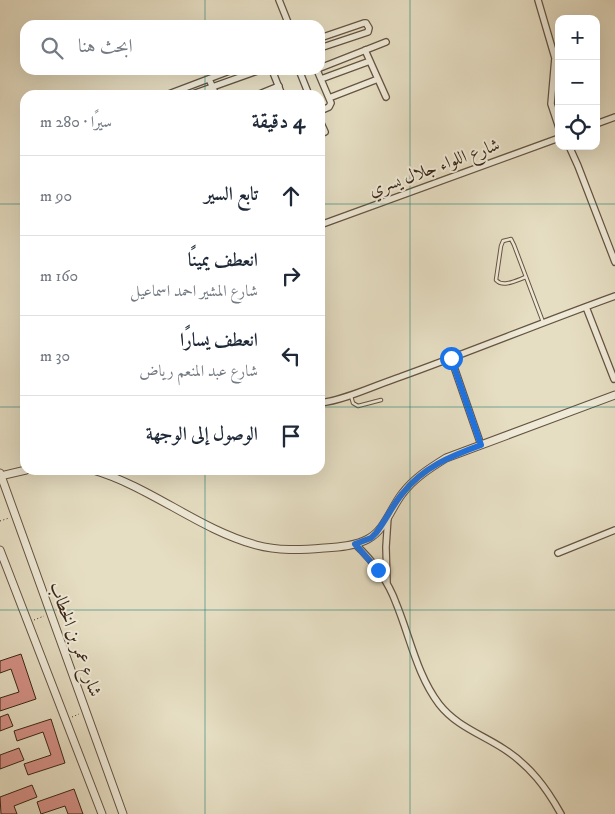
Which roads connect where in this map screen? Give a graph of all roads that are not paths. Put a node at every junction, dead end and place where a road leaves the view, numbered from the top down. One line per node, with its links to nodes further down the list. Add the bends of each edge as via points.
1 (279, 0): 3 (street)
2 (538, 0): 29 (street, via 555,58 551,104)
3 (286, 20)
4 (325, 36): 6 (street, via 364,23 369,28 368,32)
5 (386, 42): 7 (street)
6 (325, 46)
7 (365, 50): 8 (street); 9 (street)
8 (370, 61): 16 (street); 17 (street)
9 (325, 67)
10 (219, 75): 15 (street)
11 (246, 75): 19 (street)
12 (274, 75): 18 (street)
13 (301, 75): 25 (street)
14 (320, 75): 16 (street)
15 (209, 79): 19 (street); 20 (street)
16 (321, 79): 26 (street)
17 (378, 79): 26 (street); 27 (street)
18 (279, 86): 23 (street); 24 (street)
19 (212, 87): 21 (street); 22 (street)
20 (179, 90)
21 (204, 90)
22 (214, 90)
23 (269, 90)
24 (280, 90)
25 (307, 90)
26 (329, 98): 28 (street, via 330,105)
27 (386, 98)
28 (325, 108)
29 (555, 116)
30 (615, 117): 31 (street)
31 (600, 123)
32 (555, 139): 34 (street, شارع اللواء جلال يسري)
33 (571, 150): 35 (street)
34 (325, 223)
35 (615, 262)
36 (526, 277): 36 (lane, via 511,239 503,241 496,280 503,285); 39 (lane)
37 (615, 296): 38 (street)
38 (586, 307): 39 (street); 41 (street)
39 (543, 322): 40 (street)
40 (451, 358): 42 (street); 46 (street)
41 (614, 379)
42 (350, 394): 44 (lane, via 358,406); 45 (street)
43 (615, 395): 46 (street)
44 (381, 400)
45 (325, 401)
46 (481, 445): 51 (street, via 429,468 402,494)
47 (20, 471): 48 (street)
48 (0, 475): 50 (street, شارع عمر بن الخطاب)
49 (108, 475): 53 (street, via 218,531 256,545 302,550)
50 (4, 494): 58 (street, شارع عمر بن الخطاب, via 15,516)
51 (388, 516): 53 (street, via 371,538); 56 (street)
52 (615, 530): 55 (street)
53 (355, 544): 56 (street)
54 (0, 550): 57 (street, شارع عمر بن الخطاب)
55 (558, 552)
56 (387, 585): 59 (street, via 423,676 440,705 465,728 502,748 528,768 550,794)
57 (102, 814)
58 (124, 814)
59 (560, 814)

